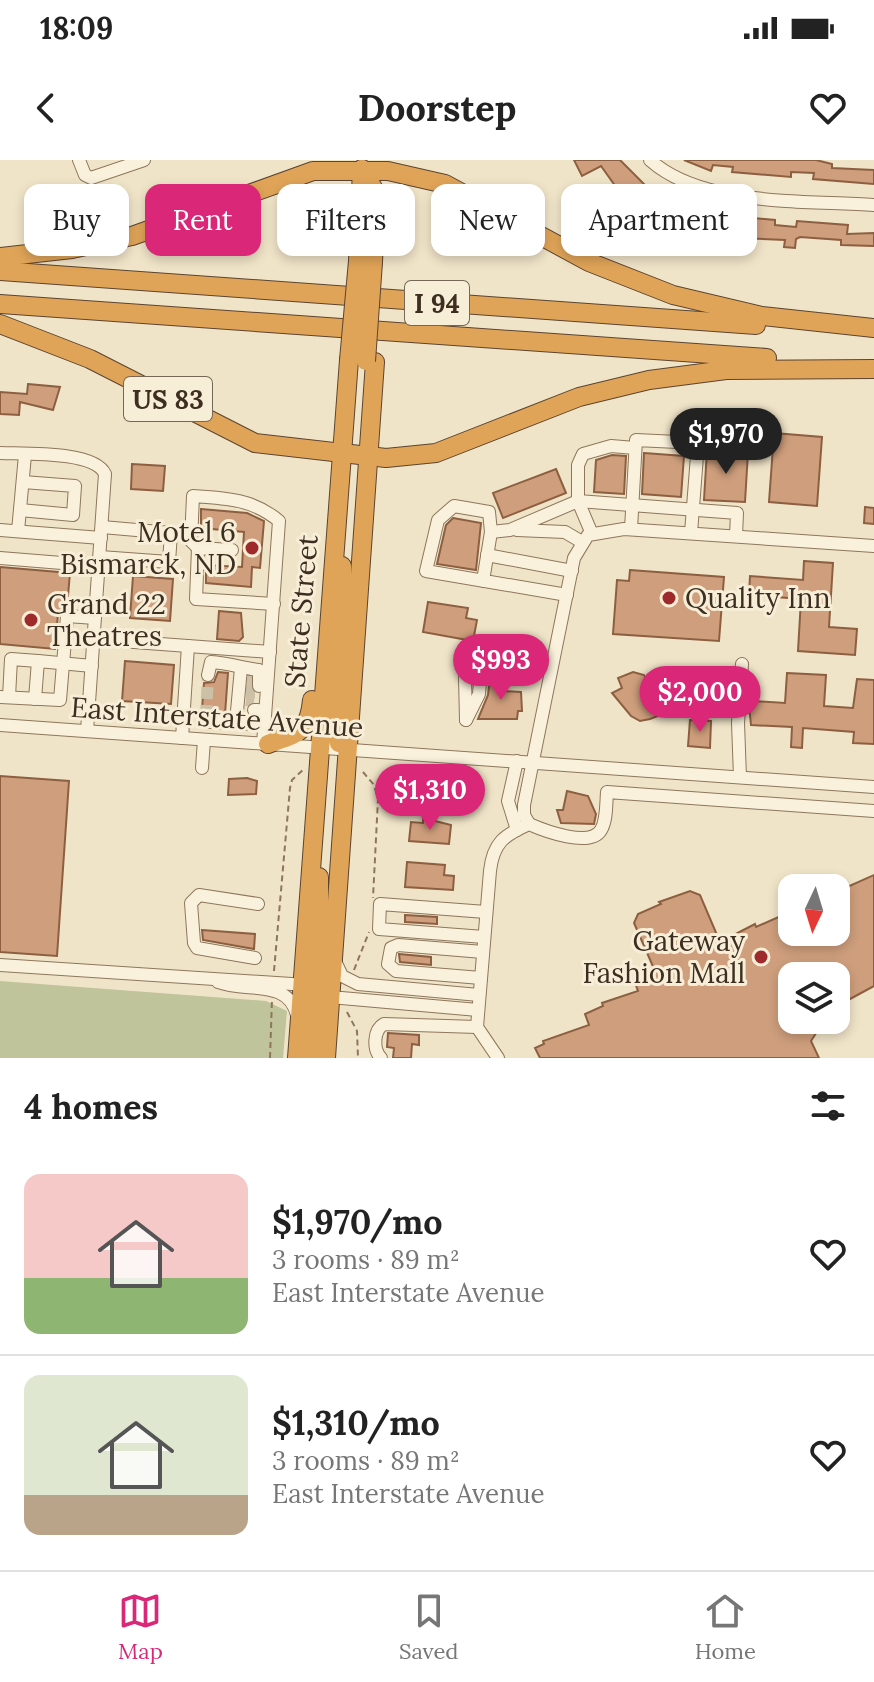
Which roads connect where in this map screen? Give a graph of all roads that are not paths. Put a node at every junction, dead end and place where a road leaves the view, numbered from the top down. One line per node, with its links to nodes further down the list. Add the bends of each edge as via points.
1 (79, 160): 2 (street, via 91,178)
2 (144, 160)
3 (650, 160): 6 (street, via 686,184 724,194)
4 (362, 169): 5 (highway); 7 (highway, via 303,173 118,240); 8 (highway, State Street, via 360,207); 8 (highway, via 376,193)
5 (388, 171): 8 (highway, State Street); 12 (highway, via 445,184 589,262 673,295 762,316)
6 (874, 205)
7 (0, 257)
8 (370, 262): 13 (highway, State Street, bridge)
9 (0, 271): 12 (highway, I 94)
10 (0, 304): 14 (highway, I 94)
11 (0, 324): 20 (highway, US 83, via 111,369 244,439)
12 (874, 331)
13 (363, 361): 20 (highway, State Street); 21 (highway, State Street); 21 (highway, via 355,428)
14 (874, 368): 22 (highway, via 726,370 649,380 579,397)
15 (742, 440): 16 (street, via 698,437)
16 (698, 443): 17 (street, via 636,440); 27 (street)
17 (635, 448): 24 (street, via 611,446 583,454); 25 (street)
18 (0, 453): 19 (street)
19 (25, 455): 23 (street); 33 (street, via 86,459 100,465 106,480)
20 (341, 455): 21 (highway); 28 (highway, State Street)
21 (368, 457): 22 (highway); 61 (highway, State Street)
22 (415, 457): 61 (highway, via 377,477 358,686)
23 (23, 482): 26 (street); 26 (street, via 75,486 73,515)
24 (578, 501): 25 (street); 31 (street); 37 (street)
25 (632, 506): 27 (street); 29 (street)
26 (20, 510): 32 (street)
27 (693, 511): 35 (street); 36 (street, via 737,513)
28 (336, 519): 69 (highway, via 323,575 310,720 295,735); 70 (highway, State Street); 71 (highway, via 344,601 336,733)
29 (631, 529): 35 (street); 37 (street)
30 (0, 530): 32 (street)
31 (510, 530): 34 (street); 37 (street)
32 (18, 531): 33 (street)
33 (102, 532): 43 (street); 43 (street, via 171,533 169,562)
34 (491, 532): 41 (street); 45 (street, via 489,512 454,506 438,520 426,571)
35 (691, 533): 36 (street)
36 (736, 536): 38 (street)
37 (587, 538): 44 (street)
38 (874, 546)
39 (198, 548): 40 (street); 47 (street, via 196,599); 47 (street, via 191,541 193,496 233,498 265,509 279,521)
40 (232, 550)
41 (487, 555): 44 (street); 45 (street)
42 (0, 558): 43 (street)
43 (99, 562): 48 (street)
44 (572, 571): 46 (street)
45 (483, 581): 46 (street)
46 (567, 595): 73 (street)
47 (274, 604): 51 (street)
48 (95, 618): 49 (street); 54 (street, via 67,616)
49 (93, 639): 50 (street); 56 (street)
50 (188, 646): 51 (street); 66 (street)
51 (270, 652): 58 (street)
52 (38, 661): 54 (street); 59 (street, via 11,659); 60 (street)
53 (477, 663): 62 (street, via 479,694)
54 (64, 664): 56 (street); 60 (street, via 60,700)
55 (742, 664): 75 (street)
56 (92, 666): 65 (street)
57 (208, 675): 58 (street, via 211,662 235,663)
58 (250, 695): 63 (street); 63 (street, via 254,724); 69 (street)
59 (5, 697): 60 (street)
60 (35, 699)
61 (349, 709): 71 (highway, State Street)
62 (466, 720)
63 (233, 722): 67 (street, via 208,720); 68 (street)
64 (0, 725): 65 (street, East Interstate Avenue)
65 (87, 731): 66 (street, East Interstate Avenue)
66 (182, 738): 67 (street, East Interstate Avenue)
67 (208, 740): 68 (street, East Interstate Avenue); 74 (street)
68 (228, 741): 69 (street, East Interstate Avenue)
69 (266, 744): 70 (street, East Interstate Avenue)
70 (318, 748): 71 (street, East Interstate Avenue); 83 (highway, via 329,755 335,770 327,890); 88 (highway, State Street, via 312,831)
71 (346, 751): 72 (street, East Interstate Avenue); 83 (highway, State Street)
72 (517, 761): 73 (street, East Interstate Avenue); 78 (street, via 508,801)
73 (532, 762): 75 (street, East Interstate Avenue); 78 (street)
74 (202, 768)
75 (740, 777): 76 (street, East Interstate Avenue)
76 (874, 787)
77 (874, 811): 78 (street, via 607,792 605,821 593,838)
78 (523, 827): 80 (street, via 501,839 493,851)
79 (258, 904): 84 (street, via 199,895 191,903 194,943 201,949)
80 (486, 912): 81 (street); 81 (street, via 380,904 379,929)
81 (484, 937): 82 (street)
82 (483, 952): 86 (street); 86 (street, via 398,945 388,951 387,961 396,971)
83 (333, 957): 88 (highway, State Street); 89 (street, via 342,976 358,984)
84 (255, 958)
85 (0, 965): 87 (street)
86 (481, 978): 89 (street)
87 (215, 981): 88 (street, via 238,978); 91 (street, via 284,993)
88 (316, 990): 90 (street); 91 (highway, State Street); 93 (highway); 95 (highway, State Street)
89 (479, 995): 90 (street)
90 (478, 1010): 92 (street)
91 (299, 1024): 93 (highway, State Street)
92 (477, 1027): 94 (street); 96 (street, via 380,1026 375,1049)
93 (302, 1056)
94 (496, 1057)
95 (326, 1058)
96 (381, 1058)

